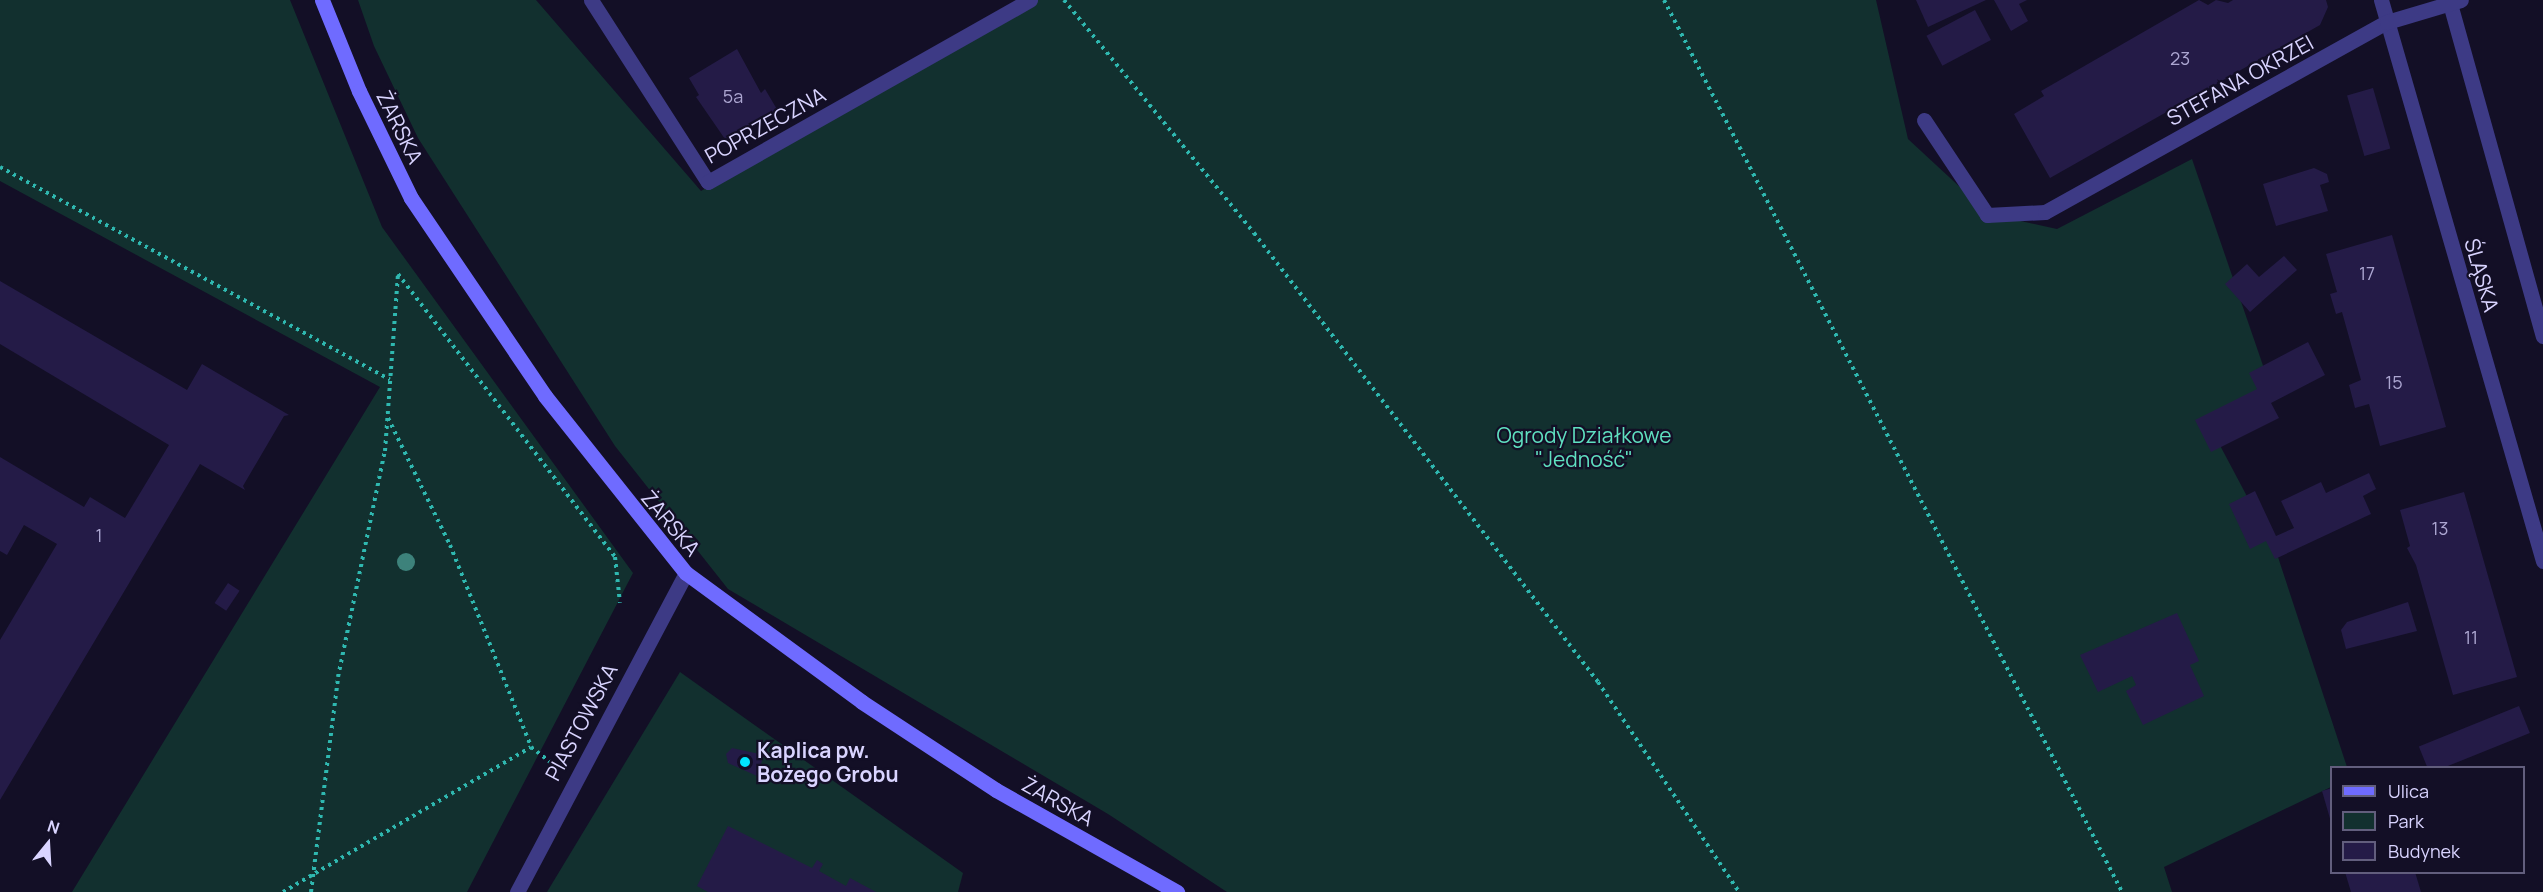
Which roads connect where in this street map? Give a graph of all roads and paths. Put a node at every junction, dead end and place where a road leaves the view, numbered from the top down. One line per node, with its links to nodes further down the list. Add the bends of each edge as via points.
1 (322, 0): 15 (street, ŻARSKA, via 359,91 411,198 545,396)
2 (591, 0): 3 (street, POPRZECZNA, via 708,182)
3 (1030, 0)
4 (1064, 0): 24 (path, via 1254,233 1598,682)
5 (1664, 0): 25 (path)
6 (2381, 0): 8 (street, ŚLĄSKA)
7 (2454, 2): 8 (street, STEFANA OKRZEI); 11 (street, ŚLĄSKA)
8 (2387, 22): 9 (street, STEFANA OKRZEI, via 2045,212 1987,215); 14 (street, ŚLĄSKA)
9 (1924, 120)
10 (0, 167): 12 (path)
11 (2543, 336)
12 (390, 380): 13 (path); 16 (path, via 398,274 615,557)
13 (387, 417): 17 (path, via 450,545); 19 (path, via 385,452 338,677)
14 (2543, 561)
15 (686, 573): 18 (street, PIASTOWSKA); 23 (street, ŻARSKA, via 862,702 996,790)
16 (620, 603)
17 (531, 747): 18 (path); 19 (path)
18 (574, 780): 22 (street, PIASTOWSKA)
19 (314, 876): 20 (path); 21 (path)
20 (283, 892)
21 (311, 892)
22 (517, 892)
23 (1177, 892)
24 (1738, 892)
25 (2122, 892)

